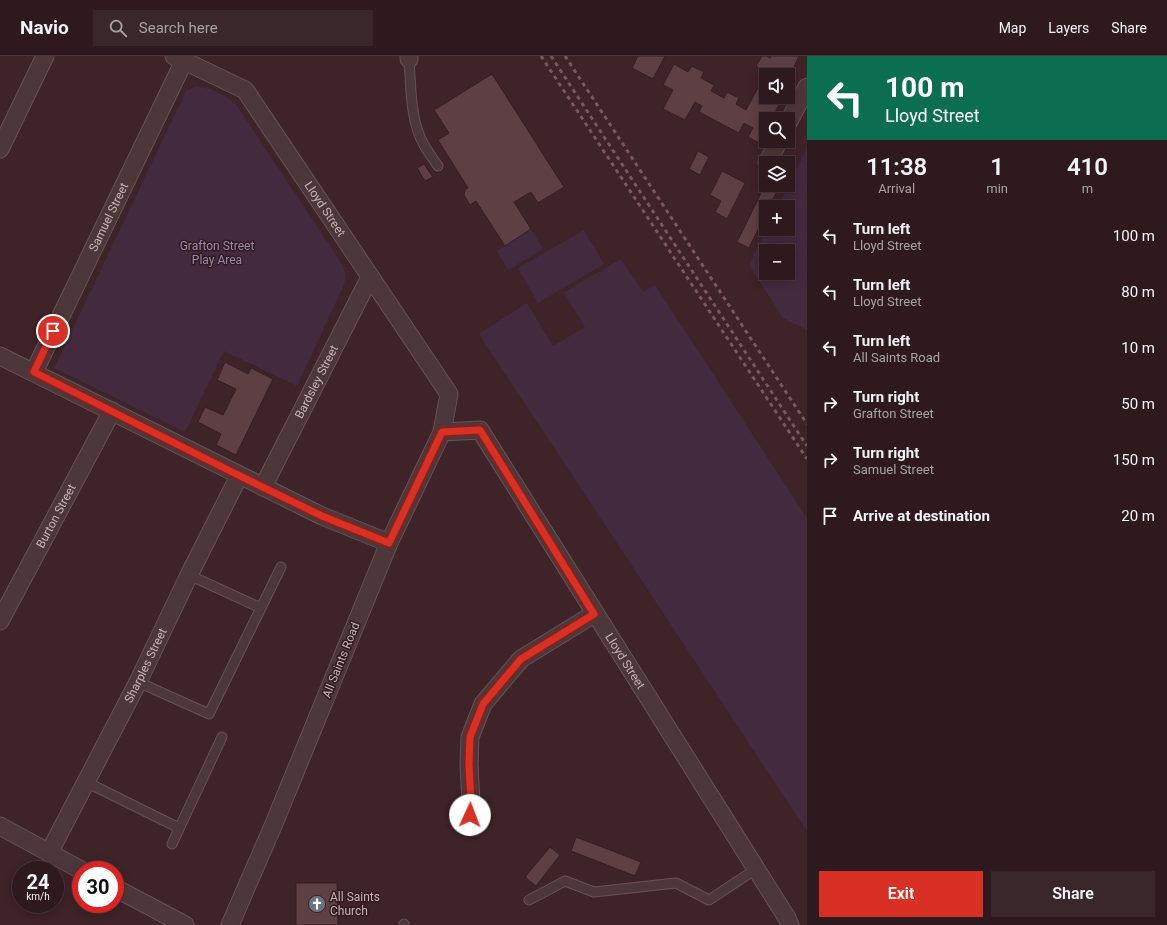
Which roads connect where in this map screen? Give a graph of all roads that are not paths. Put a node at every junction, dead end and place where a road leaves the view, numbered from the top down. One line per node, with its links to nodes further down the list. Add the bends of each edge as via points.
1 (45, 56): 6 (street)
2 (409, 57): 7 (lane, via 416,124 424,144)
3 (179, 59): 8 (street, Lloyd Street, via 245,90); 10 (street, Samuel Street)
4 (807, 87): 5 (street)
5 (794, 112)
6 (0, 149)
7 (438, 166)
8 (370, 277): 11 (street, Lloyd Street); 15 (street, Bardsley Street)
9 (0, 356): 10 (street)
10 (34, 372): 12 (street)
11 (449, 394): 13 (street, All Saints Road)
12 (112, 411): 14 (street); 21 (street, Burton Street)
13 (442, 432): 16 (street, All Saints Road); 20 (street, Lloyd Street, via 480,430)
14 (239, 476): 15 (street); 18 (street, Sharples Street)
15 (263, 487): 16 (street, via 322,516)
16 (389, 543): 35 (street, All Saints Road)
17 (281, 567): 19 (lane)
18 (189, 575): 19 (lane); 22 (street, Sharples Street)
19 (261, 608): 22 (lane, via 209,714)
20 (594, 614): 26 (street, via 521,659 483,704 470,737); 31 (street, Lloyd Street)
21 (0, 621)
22 (138, 682): 24 (street, Sharples Street)
23 (222, 737): 27 (lane)
24 (86, 782): 27 (lane); 29 (street, Sharples Street)
25 (0, 826): 29 (street)
26 (469, 827)
27 (179, 828): 28 (lane)
28 (172, 844)
29 (49, 853): 30 (street)
30 (72, 865)
31 (756, 869): 33 (lane, via 709,900 676,883 594,892 565,881); 36 (street, Lloyd Street)
32 (124, 893): 34 (street)
33 (529, 900)
34 (185, 925)
35 (230, 925)
36 (790, 925)

